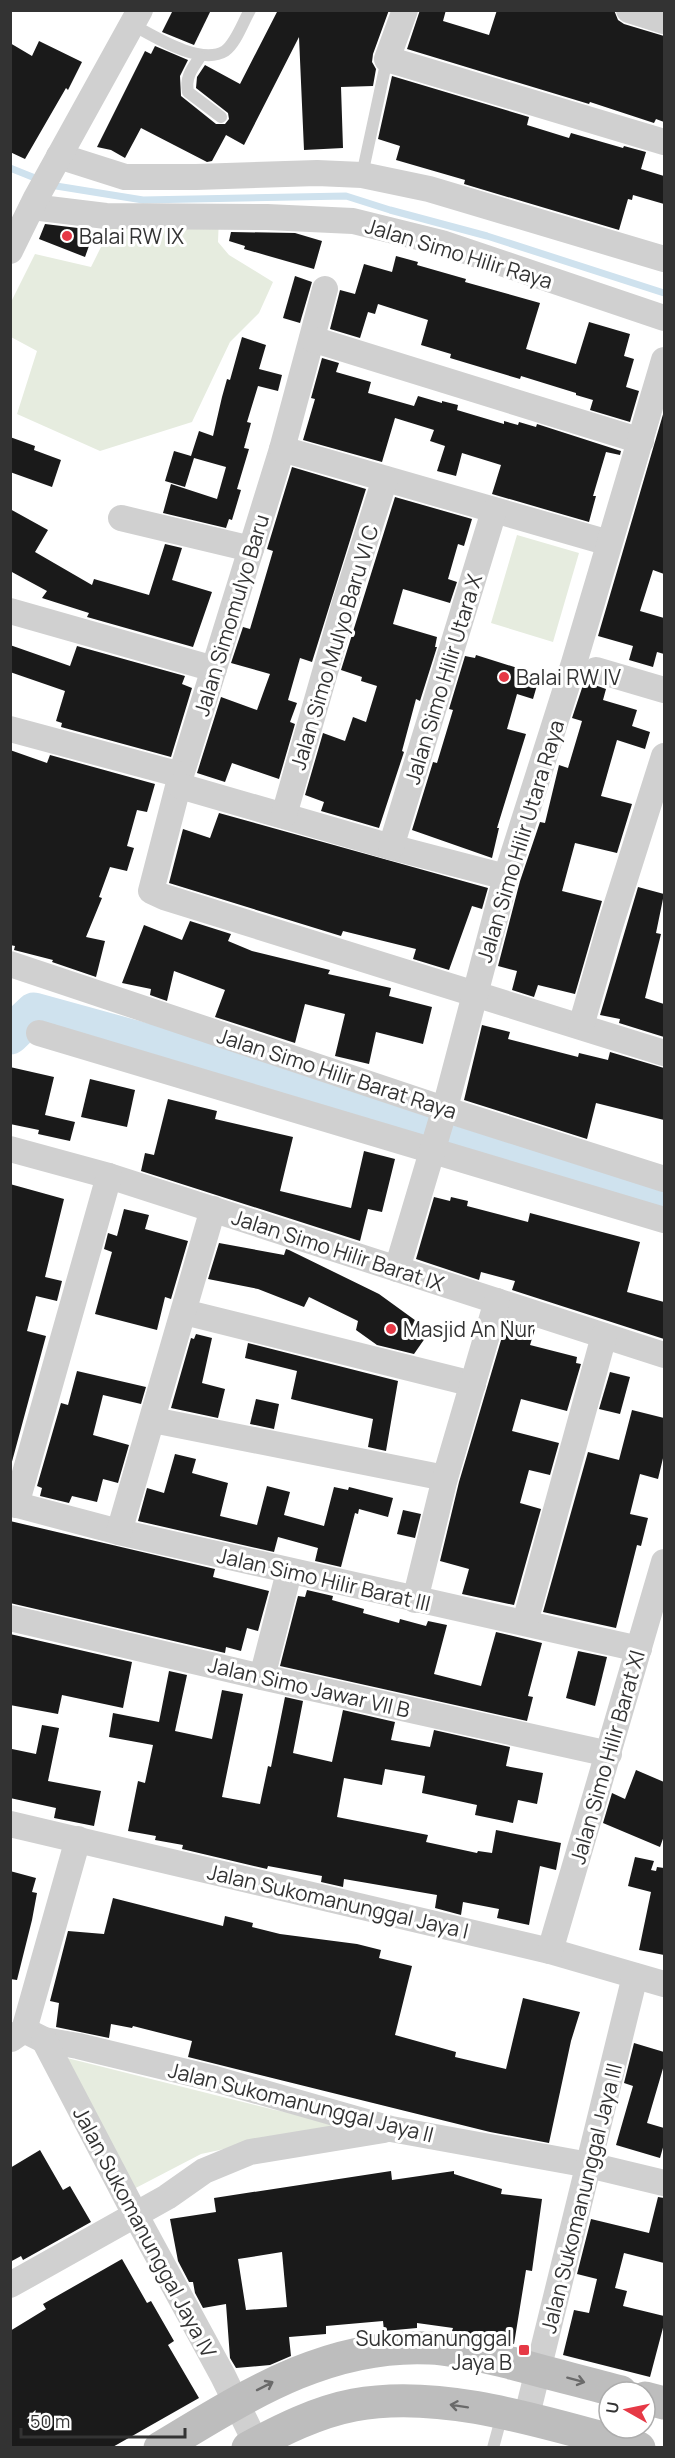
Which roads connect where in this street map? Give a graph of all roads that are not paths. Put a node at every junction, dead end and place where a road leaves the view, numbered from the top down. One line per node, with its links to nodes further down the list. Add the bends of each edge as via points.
1 (250, 10): 6 (lane, via 225,51)
2 (405, 10): 7 (street)
3 (637, 12): 5 (street)
4 (137, 18): 6 (lane); 10 (street)
5 (664, 21)
6 (200, 57): 8 (lane, via 189,75 188,92)
7 (387, 59): 9 (street); 11 (lane)
8 (221, 117)
9 (664, 142)
10 (56, 162): 11 (street, via 125,177); 12 (street)
11 (362, 175): 14 (street, via 429,189)
12 (34, 203): 13 (street); 16 (street, Jalan Simo Hilir Raya, via 106,216 353,221 442,243)
13 (10, 251)
14 (664, 260)
15 (325, 289): 17 (street, Jalan Simomulyo Baru)
16 (664, 318)
17 (312, 339): 19 (street); 20 (street, Jalan Simomulyo Baru)
18 (664, 360): 19 (street, Jalan Simo Hilir Utara Raya)
19 (640, 441): 24 (street, Jalan Simo Hilir Utara Raya)
20 (282, 449): 21 (street); 25 (street, Jalan Simomulyo Baru)
21 (386, 479): 22 (street); 33 (street, Jalan Simo Mulyo Baru VI C, via 344,606)
22 (495, 511): 24 (street); 34 (street, Jalan Simo Hilir Utara X)
23 (122, 518): 25 (street)
24 (609, 543): 35 (street, Jalan Simo Hilir Utara Raya)
25 (251, 549): 27 (street, Jalan Simomulyo Baru)
26 (10, 611): 27 (street)
27 (214, 669): 32 (street, Jalan Simomulyo Baru)
28 (596, 670): 29 (street)
29 (664, 690)
30 (10, 729): 32 (street)
31 (664, 756): 38 (street)
32 (181, 781): 33 (street); 37 (street, Jalan Simomulyo Baru, via 151,891)
33 (284, 815): 34 (street)
34 (391, 847): 35 (street)
35 (506, 877): 37 (street, Jalan Simo Hilir Utara Raya)
36 (10, 964): 41 (street, Jalan Simo Hilir Barat Raya)
37 (474, 994): 38 (street); 41 (street, Jalan Simo Hilir Utara Raya)
38 (581, 1026): 40 (street)
39 (39, 1033): 42 (street)
40 (664, 1053)
41 (443, 1113): 42 (street, Jalan Simo Hilir Utara Raya); 45 (street, Jalan Simo Hilir Barat Raya)
42 (434, 1147): 47 (street); 48 (street, Jalan Simo Hilir Utara Raya)
43 (10, 1149): 44 (street, Jalan Simo Hilir Barat IX)
44 (110, 1176): 46 (street, Jalan Simo Hilir Barat IX); 56 (street)
45 (664, 1179)
46 (213, 1209): 48 (street, Jalan Simo Hilir Barat IX); 50 (street)
47 (664, 1220)
48 (397, 1269): 49 (street, Jalan Simo Hilir Barat IX)
49 (497, 1301): 51 (street, Jalan Simo Hilir Barat IX); 53 (street)
50 (184, 1312): 53 (street); 54 (street)
51 (604, 1335): 52 (street, Jalan Simo Hilir Barat IX); 62 (street)
52 (664, 1355)
53 (473, 1384): 55 (street)
54 (153, 1420): 55 (street); 57 (street)
55 (445, 1478): 60 (street)
56 (13, 1504): 57 (street, Jalan Simo Hilir Barat III)
57 (119, 1532): 59 (street, Jalan Simo Hilir Barat III)
58 (664, 1562): 63 (street, Jalan Simo Hilir Barat XI)
59 (289, 1572): 60 (street, Jalan Simo Hilir Barat III); 64 (street)
60 (415, 1600): 62 (street, Jalan Simo Hilir Barat III)
61 (10, 1618): 64 (street, Jalan Simo Jawar VII B)
62 (525, 1622): 63 (street, Jalan Simo Hilir Barat III)
63 (639, 1649): 65 (street, Jalan Simo Hilir Barat XI)
64 (262, 1677): 65 (street, Jalan Simo Jawar VII B)
65 (609, 1754): 68 (street, Jalan Simo Hilir Barat XI)
66 (10, 1824): 67 (street, Jalan Sukomanunggal Jaya I)
67 (78, 1839): 68 (street, Jalan Sukomanunggal Jaya I); 71 (street)
68 (550, 1951): 69 (street, Jalan Sukomanunggal Jaya I)
69 (635, 1976): 70 (street, Jalan Sukomanunggal Jaya I); 73 (street, Jalan Sukomanunggal Jaya III)
70 (664, 1984)
71 (26, 2036): 72 (street, Jalan Sukomanunggal Jaya II, via 215,2079); 75 (street, Jalan Sukomanunggal Jaya IV)
72 (391, 2129): 73 (street, Jalan Sukomanunggal Jaya II); 75 (street, via 250,2152 204,2171)
73 (589, 2165): 74 (street, Jalan Sukomanunggal Jaya II); 77 (street, Jalan Sukomanunggal Jaya III)
74 (664, 2183)
75 (135, 2214): 76 (street); 79 (street, Jalan Sukomanunggal Jaya IV)
76 (10, 2285)
77 (539, 2371): 78 (main road, one-way to 78); 79 (main road, one-way to 77, via 311,2367 394,2349 431,2348); 80 (street, Jalan Sukomanunggal Jaya III)
78 (597, 2386)
79 (236, 2402): 81 (street, Jalan Sukomanunggal Jaya IV); 82 (main road)
80 (514, 2416): 81 (main road, one-way to 81, via 421,2401 356,2405 321,2414); 83 (lane); 84 (main road)
81 (252, 2445)
82 (160, 2448)
83 (493, 2448)
84 (639, 2448)

